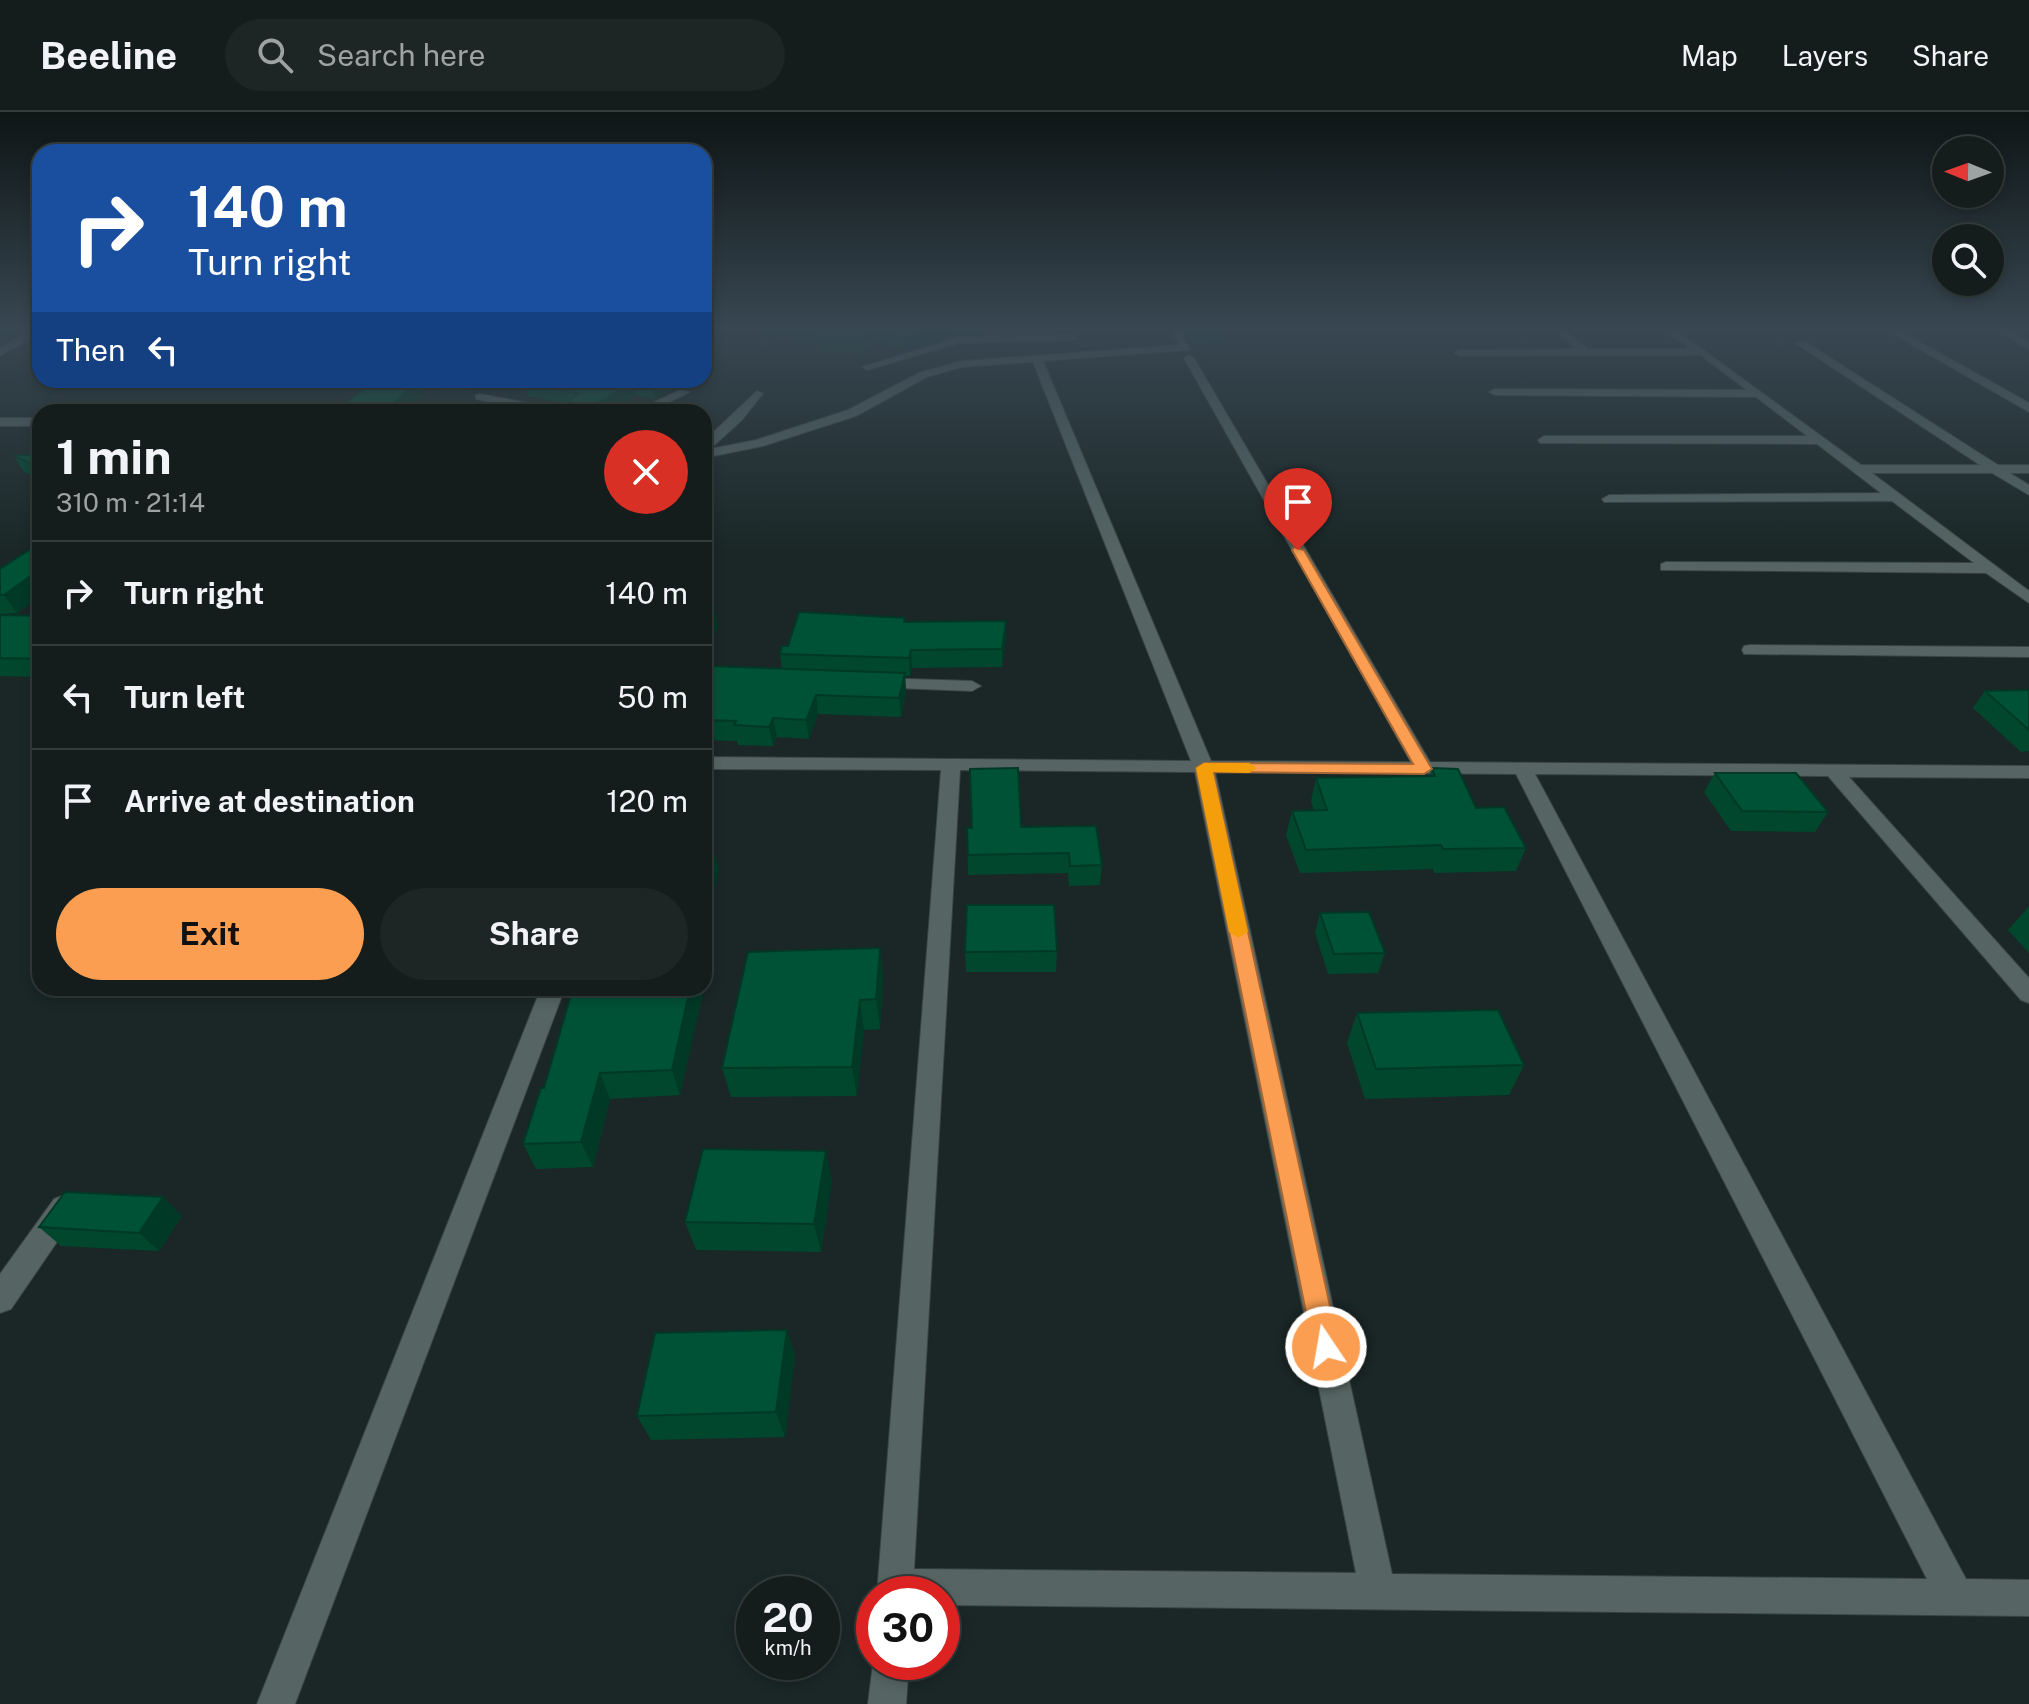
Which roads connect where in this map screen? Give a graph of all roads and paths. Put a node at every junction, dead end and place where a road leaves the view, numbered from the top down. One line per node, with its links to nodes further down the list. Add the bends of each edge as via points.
1 (748, 404): 9 (street)
2 (868, 404): 12 (street, via 759,443)
3 (1055, 404): 28 (street)
4 (1215, 404): 29 (street)
5 (1772, 404): 11 (street)
6 (1895, 404): 14 (street)
7 (0, 422): 8 (street)
8 (32, 422)
9 (712, 440)
10 (1544, 440): 11 (street)
11 (1820, 440): 13 (street)
12 (712, 446)
13 (1857, 469): 14 (street); 17 (street)
14 (1995, 469): 15 (street); 16 (street)
15 (2029, 469)
16 (2029, 491)
17 (1895, 497): 18 (street); 20 (street)
18 (1609, 499)
19 (1666, 567): 20 (street)
20 (1989, 568): 21 (street)
21 (2029, 598)
22 (1750, 650): 23 (street)
23 (2029, 652)
24 (862, 683): 25 (street)
25 (972, 686)
26 (712, 763): 27 (street)
27 (951, 766): 28 (street); 37 (street)
28 (1204, 768): 29 (street); 39 (street)
29 (1424, 769): 30 (street)
30 (1523, 769): 31 (street); 40 (street)
31 (1834, 771): 32 (street); 33 (street)
32 (2029, 772)
33 (2029, 994)
34 (550, 996): 43 (street)
35 (64, 1208): 36 (street)
36 (0, 1299)
37 (896, 1576)
38 (960, 1590): 39 (street)
39 (1378, 1591): 40 (street)
40 (1956, 1597): 41 (street)
41 (2029, 1598)
42 (889, 1680): 44 (street)
43 (276, 1704)
44 (887, 1704)

